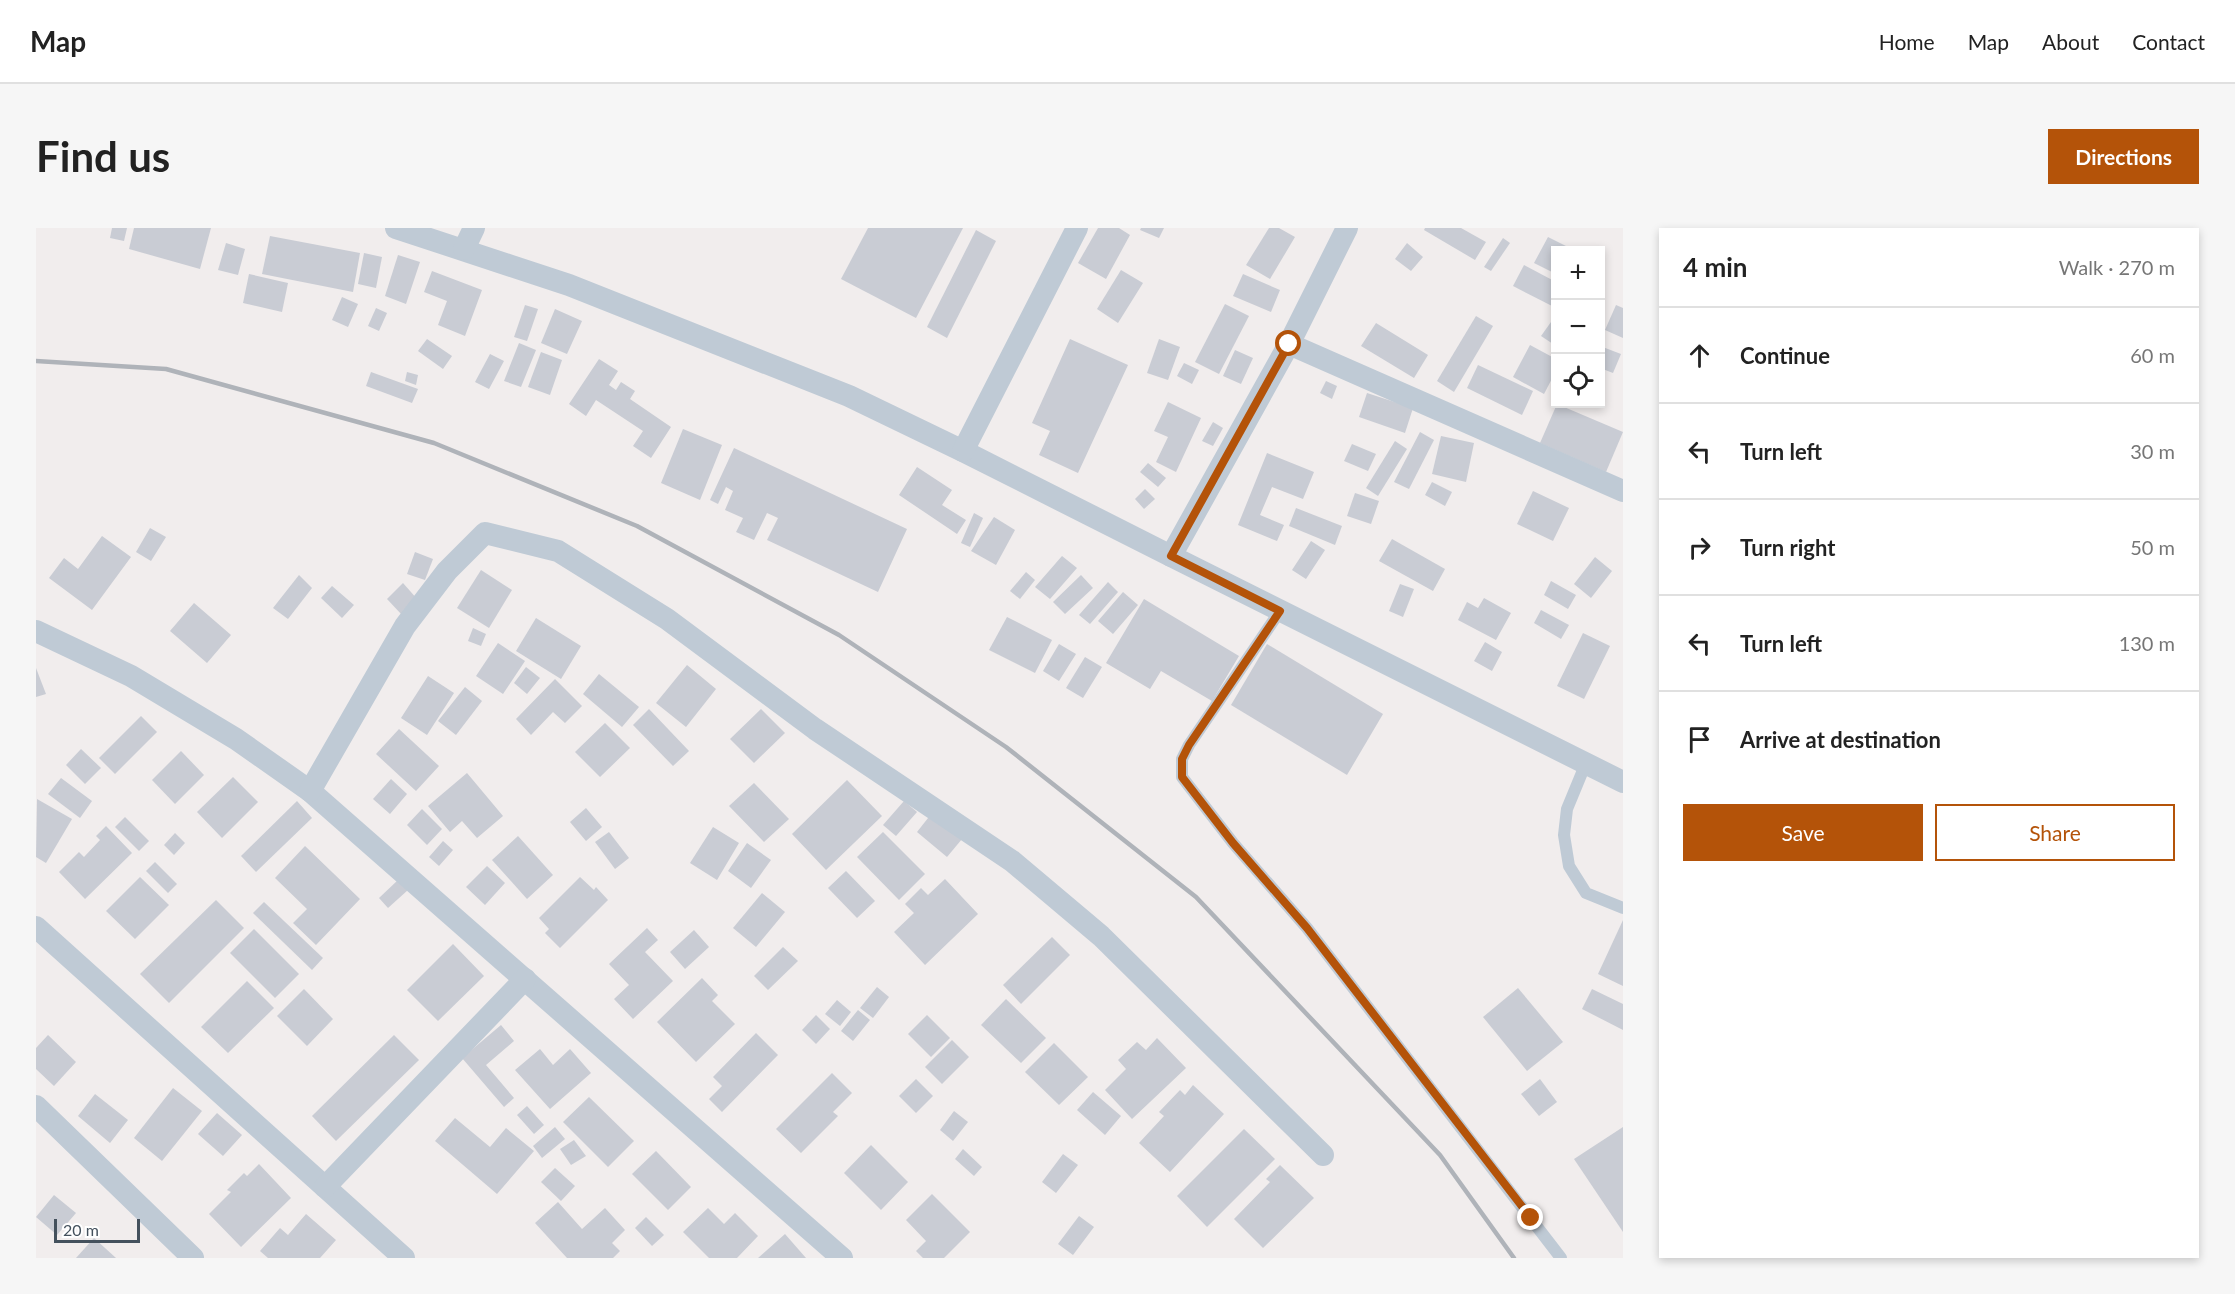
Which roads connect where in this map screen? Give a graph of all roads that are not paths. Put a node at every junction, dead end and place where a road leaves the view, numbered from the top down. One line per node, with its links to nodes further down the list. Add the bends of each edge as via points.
1 (396, 228): 5 (street)
2 (474, 228): 5 (street)
3 (1077, 228): 7 (street)
4 (1347, 228): 6 (street)
5 (464, 249): 7 (street, via 569,285 849,396)
6 (1289, 344): 8 (street); 9 (street)
7 (963, 451): 9 (street)
8 (1623, 491)
9 (1171, 556): 10 (street)
10 (1280, 611): 12 (street); 24 (lane, via 1189,745 1182,759 1182,777 1307,928)
11 (36, 631): 14 (street, via 131,676 236,739)
12 (1586, 763): 13 (street); 15 (lane, via 1567,809 1564,835 1569,866 1586,893)
13 (1623, 782)
14 (310, 791): 17 (street); 19 (street, via 405,626 447,571 485,533 558,551 667,619 815,729 1012,861 1101,936)
15 (1623, 908)
16 (36, 927): 20 (street)
17 (525, 979): 20 (street); 23 (street)
18 (36, 1106): 21 (street)
19 (1323, 1155)
20 (325, 1187): 22 (street)
21 (193, 1258)
22 (404, 1258)
23 (842, 1258)
24 (1561, 1258)

